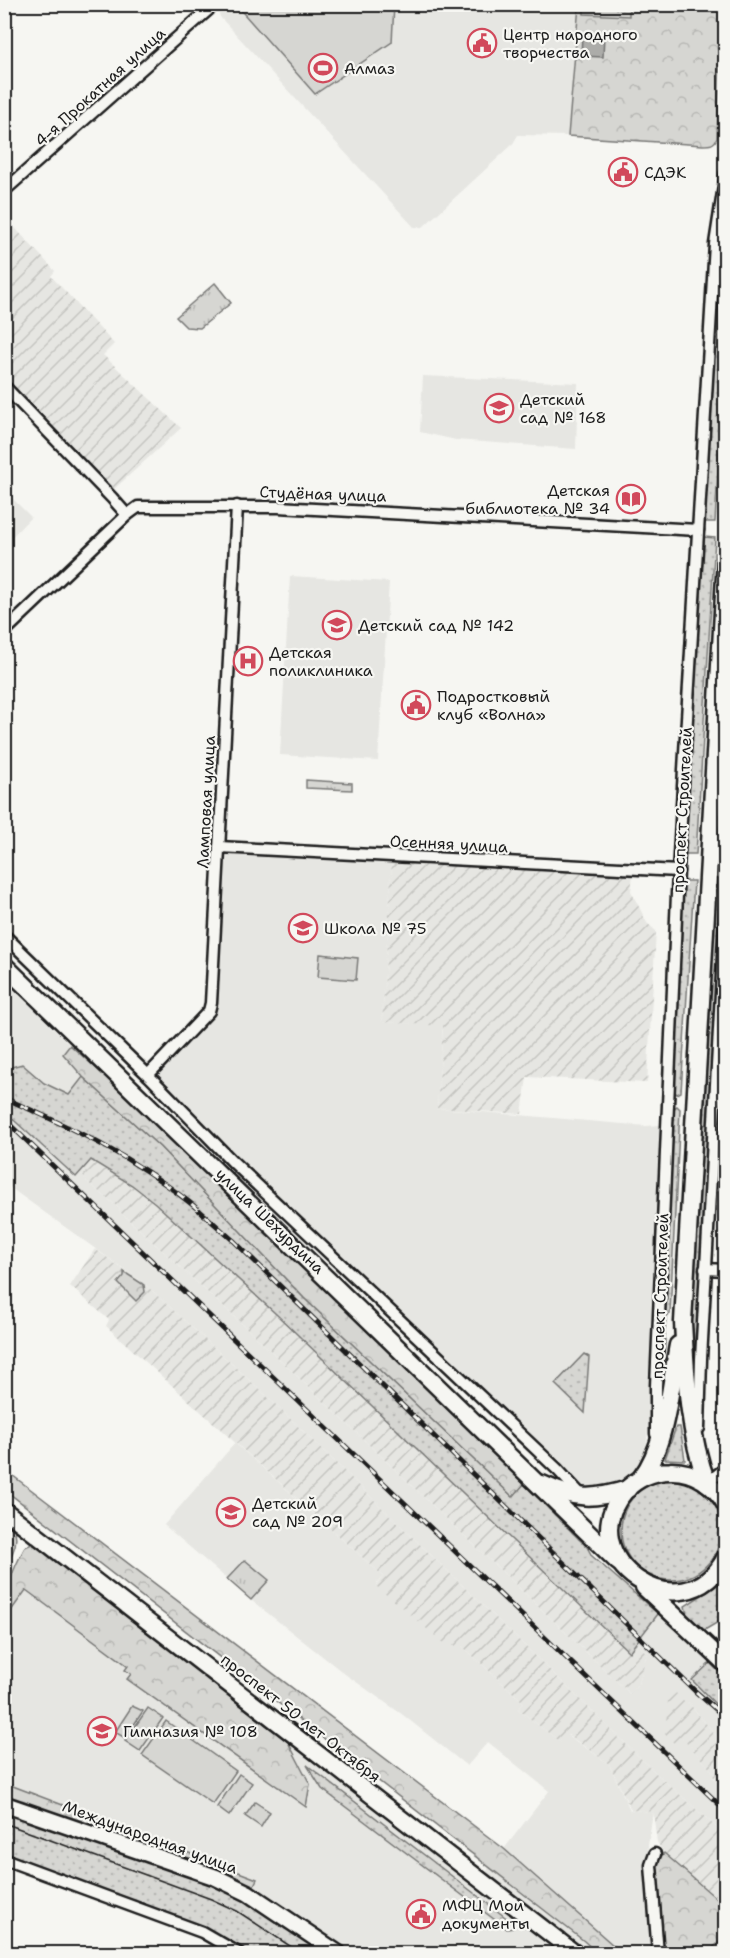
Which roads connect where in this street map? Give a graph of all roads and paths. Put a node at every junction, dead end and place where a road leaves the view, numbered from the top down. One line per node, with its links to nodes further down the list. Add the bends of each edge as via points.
1 (214, 5): 3 (street, 4-я Прокатная улица)
2 (726, 173): 7 (street, проспект Строителей, via 715,244)
3 (4, 191)
4 (4, 386): 6 (street)
5 (237, 506): 6 (street, Студёная улица, via 138,507); 7 (street, Студёная улица); 10 (street, Ламповая улица)
6 (127, 515): 9 (street)
7 (698, 530): 11 (street, проспект Строителей)
8 (726, 558): 18 (main road, проспект Строителей)
9 (4, 632)
10 (219, 847): 11 (street, Осенняя улица); 15 (street, Ламповая улица, via 209,1011)
11 (678, 871): 19 (street, проспект Строителей)
12 (726, 901): 16 (street, проспект Строителей)
13 (4, 935): 15 (street)
14 (4, 965): 22 (main road, улица Шехурдина)
15 (148, 1075): 25 (street, via 233,1162)
16 (705, 1269): 17 (street); 20 (street, проспект Строителей)
17 (726, 1270)
18 (683, 1322): 19 (main road, проспект Строителей); 20 (main road, проспект Строителей, via 689,1408)
19 (656, 1449): 24 (main road, проспект Строителей, via 651,1464)
20 (698, 1456): 23 (main road, проспект Строителей)
21 (726, 1468): 23 (street)
22 (533, 1479): 25 (main road, улица Шехурдина); 29 (main road, улица Шехурдина)
23 (707, 1483): 24 (main road, улица Шехурдина, via 678,1471 659,1472); 26 (main road)
24 (634, 1484): 25 (main road, улица Шехурдина, via 608,1495); 29 (main road, проспект Строителей, via 616,1505 610,1525)
25 (584, 1498)
26 (726, 1505)
27 (4, 1510): 37 (main road, проспект 50 лет Октября)
28 (726, 1557): 30 (main road, via 709,1578 688,1589 664,1591)
29 (618, 1562): 30 (main road, улица Шехурдина)
30 (641, 1584): 31 (main road)
31 (726, 1664)
32 (4, 1804): 36 (main road, Международная улица, via 215,1877 248,1893)
33 (655, 1854): 38 (street, via 651,1866)
34 (4, 1858): 35 (street, via 202,1932)
35 (240, 1953)
36 (339, 1953)
37 (576, 1953)
38 (658, 1953)

